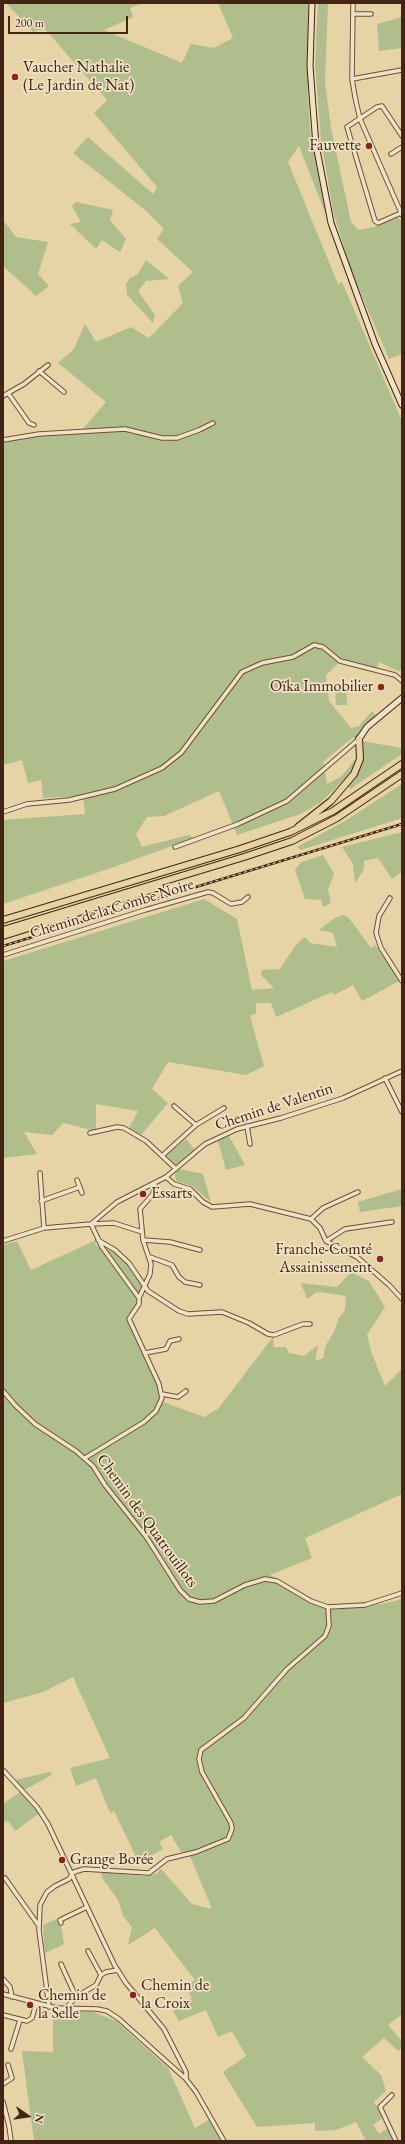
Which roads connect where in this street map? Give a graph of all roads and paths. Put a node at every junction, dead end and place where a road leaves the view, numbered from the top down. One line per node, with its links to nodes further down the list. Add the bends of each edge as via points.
1 (312, 3): 17 (main road, via 312,107 330,223 375,344)
2 (353, 3): 3 (street)
3 (353, 14): 4 (street); 6 (street)
4 (371, 14)
5 (402, 70): 6 (street)
6 (352, 79): 7 (street)
7 (360, 119): 8 (street, via 382,106); 11 (street); 11 (street, via 349,125 347,131 375,221 378,223)
8 (402, 136)
9 (402, 147): 10 (street)
10 (391, 154)
11 (402, 214)
12 (48, 365): 13 (street)
13 (39, 371): 14 (street); 15 (street)
14 (64, 392)
15 (8, 393): 16 (street); 19 (street, via 29,423)
16 (3, 396)
17 (402, 405)
18 (213, 423): 20 (street, via 177,438 162,438 125,429 39,434)
19 (34, 425)
20 (3, 440)
21 (402, 681): 26 (street, via 395,675 340,661 319,645 293,657 255,665 238,675 181,754 162,768 115,789 68,800 27,804)
22 (402, 698): 23 (main road)
23 (357, 740): 27 (highway, via 360,759 354,774 318,812); 28 (street, via 287,801 238,824)
24 (402, 764): 27 (highway, via 333,811)
25 (402, 775): 29 (highway, via 317,829 287,843)
26 (3, 812)
27 (290, 832): 32 (highway)
28 (175, 847)
29 (244, 857): 33 (highway); 34 (highway, via 213,870)
30 (248, 897): 35 (street, Chemin de la Combe Noire, via 242,902 231,904 208,892)
31 (390, 898): 36 (street, via 379,916 376,933 381,948)
32 (3, 919)
33 (3, 930)
34 (3, 936)
35 (3, 955)
36 (402, 981)
37 (402, 1071): 38 (street, Chemin de Valentin)
38 (385, 1078): 41 (street); 43 (street, Chemin de Valentin, via 324,1104)
39 (174, 1106): 42 (street, Chemin de Valentin)
40 (224, 1108): 42 (street, Chemin de Valentin)
41 (402, 1112)
42 (196, 1126): 46 (street, Chemin de Valentin)
43 (247, 1126): 45 (street); 47 (street, Chemin de Valentin, via 205,1144)
44 (90, 1133): 46 (street, via 117,1127 124,1128)
45 (250, 1144)
46 (163, 1155): 47 (street)
47 (176, 1168): 49 (street, Chemin de Valentin)
48 (40, 1173): 55 (street)
49 (166, 1177): 51 (street, Chemin de Valentin); 56 (street, via 174,1184 190,1189 202,1202 212,1207 250,1204)
50 (78, 1180): 52 (street)
51 (155, 1184): 58 (street, Chemin de Valentin, via 117,1202); 60 (street, via 153,1194 140,1210)
52 (80, 1186): 54 (street); 55 (street)
53 (358, 1192): 56 (street, via 323,1208)
54 (82, 1193)
55 (41, 1201): 59 (street)
56 (311, 1219): 64 (street, via 320,1228)
57 (392, 1222): 64 (street, via 345,1229)
58 (91, 1224): 59 (street); 60 (street, via 114,1223); 61 (street)
59 (44, 1228): 63 (street)
60 (142, 1232): 62 (street)
61 (98, 1240): 67 (street, via 115,1250 129,1263); 69 (street)
62 (143, 1240): 65 (street, via 170,1242); 66 (street)
63 (3, 1241)
64 (326, 1241): 70 (street, via 353,1254)
65 (200, 1250)
66 (150, 1257): 67 (street, via 150,1274); 68 (street, via 172,1266 179,1278 185,1282)
67 (145, 1285): 69 (street); 71 (street, via 148,1291 179,1311 188,1314 222,1312 268,1334 281,1333 303,1324)
68 (200, 1285)
69 (139, 1298): 73 (street, via 139,1304 129,1319)
70 (402, 1299)
71 (310, 1324)
72 (179, 1339): 73 (street, via 170,1341 166,1349)
73 (145, 1353): 76 (street)
74 (3, 1391): 77 (street, Chemin des Quatrouillots, via 14,1405 41,1429)
75 (186, 1391): 76 (street, via 178,1397)
76 (162, 1394): 77 (street, via 160,1404 152,1416)
77 (85, 1458): 79 (street, Chemin des Quatrouillots, via 144,1532 180,1590 189,1599 200,1602 214,1601 252,1582 271,1579 311,1601)
78 (402, 1593): 79 (street, Chemin des Quatrouillots, via 365,1604)
79 (328, 1607): 81 (street, via 329,1626 325,1636 287,1669 244,1718 201,1750 199,1760 202,1772 228,1816 232,1828 228,1838 191,1853 167,1859 149,1873 84,1869)
80 (3, 1770): 81 (street, via 43,1815)
81 (71, 1875): 83 (street); 85 (street, via 70,1879 55,1886 42,1898)
82 (4, 1878): 85 (street)
83 (87, 1907): 84 (street, via 60,1920); 88 (street)
84 (61, 1924)
85 (39, 1926): 95 (street)
86 (88, 1951): 89 (street)
87 (61, 1964): 93 (street)
88 (118, 1970): 89 (street); 101 (street, via 164,2029 186,2072)
89 (101, 1976): 93 (street, via 96,1985)
90 (3, 1979): 92 (street, via 10,1987)
91 (3, 1994): 92 (street)
92 (12, 1997): 94 (street)
93 (76, 1997): 96 (street)
94 (36, 2004): 95 (street); 98 (street, via 32,2018 27,2021)
95 (49, 2007): 96 (street)
96 (66, 2008): 101 (street, via 97,2009 111,2013)
97 (3, 2015): 98 (street)
98 (20, 2020): 99 (street)
99 (11, 2049)
100 (8, 2065): 102 (street, via 12,2078)
101 (186, 2079): 106 (street)
102 (3, 2084)
103 (392, 2095): 107 (street, via 380,2107)
104 (3, 2102): 105 (street)
105 (11, 2141)
106 (224, 2141)
107 (396, 2141)

